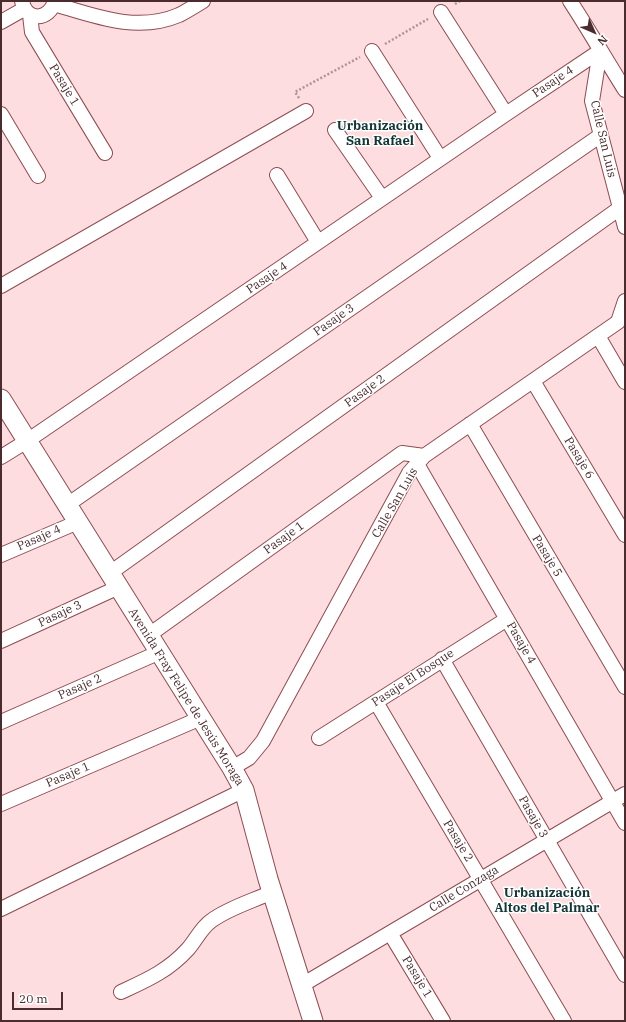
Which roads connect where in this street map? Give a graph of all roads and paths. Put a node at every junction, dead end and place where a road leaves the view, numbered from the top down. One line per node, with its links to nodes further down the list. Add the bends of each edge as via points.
1 (203, 1): 3 (street, via 178,15 141,24 101,18)
2 (570, 1): 8 (street)
3 (54, 2): 4 (street, via 46,14 36,16)
4 (25, 8): 6 (street); 15 (street, Pasaje 1, via 32,32)
5 (441, 12): 12 (street)
6 (1, 22)
7 (372, 51): 16 (street)
8 (600, 51): 9 (street); 12 (street, Pasaje 4); 14 (street, Calle San Luis, via 592,101)
9 (625, 90)
10 (306, 111): 23 (street)
11 (1, 114): 18 (street)
12 (506, 114): 16 (street, Pasaje 4)
13 (335, 130): 19 (street)
14 (601, 135): 20 (street, Calle San Luis); 33 (street, Pasaje 3)
15 (105, 153)
16 (440, 158): 19 (street, Pasaje 4)
17 (277, 175): 22 (street)
18 (38, 176)
19 (382, 198): 22 (street, Pasaje 4)
20 (620, 208): 21 (street, Calle San Luis); 37 (street, Pasaje 2)
21 (625, 227)
22 (318, 242): 30 (street, Pasaje 4)
23 (1, 286)
24 (625, 301): 25 (street, Calle San Luis, via 618,322)
25 (598, 336): 26 (street, Calle San Luis); 27 (street)
26 (533, 380): 29 (street, Calle San Luis); 35 (street, Pasaje 6)
27 (625, 382)
28 (1, 398): 30 (street, Avenida Fray Felipe de Jesús Moraga)
29 (470, 424): 32 (street, Calle San Luis); 43 (street, Pasaje 5)
30 (27, 441): 31 (street, Pasaje 4); 33 (street, Avenida Fray Felipe de Jesús Moraga)
31 (1, 457)
32 (421, 460): 38 (street, Pasaje 4); 39 (street, Pasaje 1, via 402,453); 48 (street, Calle San Luis, via 410,473 263,741 249,758)
33 (67, 505): 34 (street, Avenida Fray Felipe de Jesús Moraga)
34 (78, 522): 36 (street, Pasaje 4); 37 (street, Avenida Fray Felipe de Jesús Moraga)
35 (625, 535)
36 (1, 555)
37 (115, 580): 39 (street, Avenida Fray Felipe de Jesús Moraga); 40 (street, Pasaje 3)
38 (507, 619): 42 (street, Pasaje El Bosque); 51 (street, Pasaje 4)
39 (149, 635): 41 (street, Avenida Fray Felipe de Jesús Moraga)
40 (1, 641)
41 (160, 652): 45 (street, Avenida Fray Felipe de Jesús Moraga); 46 (street, Pasaje 2)
42 (442, 659): 44 (street, Pasaje El Bosque); 54 (street, Pasaje 3)
43 (625, 687)
44 (376, 702): 47 (street, Pasaje El Bosque); 55 (street, Pasaje 2)
45 (201, 718): 48 (street, Avenida Fray Felipe de Jesús Moraga); 52 (street, Pasaje 1)
46 (1, 722)
47 (319, 738)
48 (232, 768): 49 (street, Avenida Fray Felipe de Jesús Moraga)
49 (244, 790): 56 (street, Avenida Fray Felipe de Jesús Moraga); 57 (street)
50 (625, 794): 51 (street, Calle Conzaga)
51 (612, 801): 53 (street, Pasaje 4); 54 (street, Calle Conzaga)
52 (1, 804)
53 (625, 823)
54 (546, 840): 55 (street, Calle Conzaga); 59 (street, Pasaje 3)
55 (480, 879): 58 (street, Calle Conzaga); 64 (street, Pasaje 2)
56 (272, 892): 60 (street, Avenida Fray Felipe de Jesús Moraga); 61 (street, via 214,918 203,928 189,948 166,969 153,978)
57 (1, 909)
58 (390, 933): 60 (street, Calle Conzaga); 63 (street, Pasaje 1)
59 (625, 975)
60 (302, 984): 62 (street, Avenida Fray Felipe de Jesús Moraga)
61 (121, 992)
62 (313, 1021)
63 (443, 1021)
64 (564, 1021)

